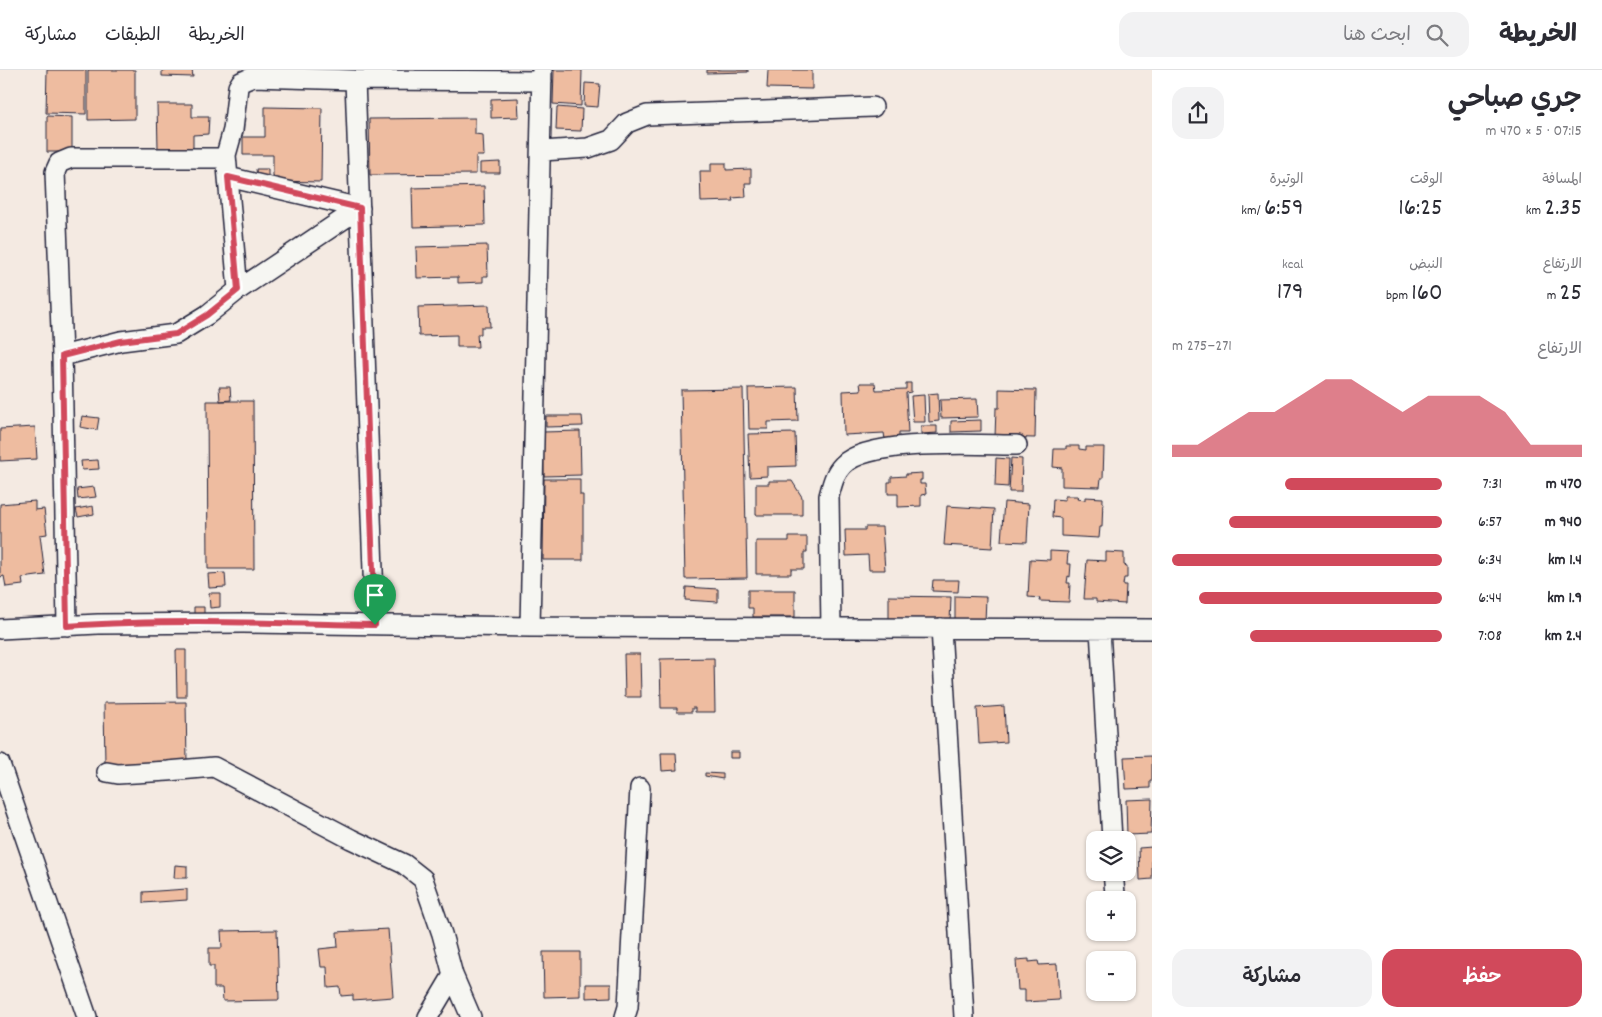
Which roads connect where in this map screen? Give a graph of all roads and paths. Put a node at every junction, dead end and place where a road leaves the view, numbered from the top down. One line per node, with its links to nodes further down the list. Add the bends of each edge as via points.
1 (542, 76): 2 (street); 4 (street)
2 (355, 80): 5 (street, via 247,78 238,87 233,130); 7 (street)
3 (873, 107): 4 (street, via 647,115 627,124 611,140 588,148)
4 (542, 151): 14 (street)
5 (226, 155): 6 (street); 9 (street, via 220,158 71,158 60,163 55,172)
6 (228, 177): 7 (street); 8 (street)
7 (360, 208): 8 (street); 12 (street)
8 (238, 290): 9 (street, via 176,334 121,341)
9 (62, 356): 13 (street)
10 (1017, 445): 15 (street, via 882,448 843,464 834,477 829,496)
11 (1152, 620): 19 (street)
12 (375, 625): 13 (street); 14 (street)
13 (67, 626): 18 (street)
14 (530, 627): 15 (street)
15 (831, 628): 16 (street)
16 (941, 628): 17 (street); 29 (street)
17 (1100, 628): 19 (street); 23 (street)
18 (0, 629)
19 (1152, 629)
20 (0, 764): 25 (street)
21 (107, 772): 24 (street, via 118,774 214,767 404,864 424,879)
22 (640, 788): 28 (street, via 628,1007)
23 (1111, 831)
24 (453, 974): 26 (street); 27 (street)
25 (87, 1017)
26 (428, 1017)
27 (471, 1017)
28 (624, 1017)
29 (964, 1017)

